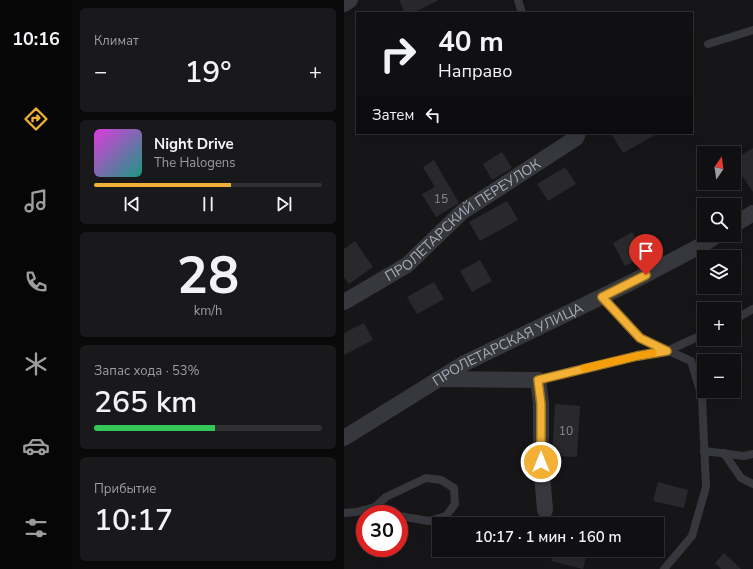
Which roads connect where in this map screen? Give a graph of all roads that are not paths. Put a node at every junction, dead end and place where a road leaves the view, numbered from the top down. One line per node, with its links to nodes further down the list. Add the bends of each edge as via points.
1 (350, 0): 3 (street)
2 (518, 0): 4 (lane)
3 (344, 4)
4 (522, 12)
5 (753, 30): 6 (lane)
6 (708, 44)
7 (578, 134): 12 (street, ПРОЛЕТАРСКИЙ ПЕРЕУЛОК, via 576,138 462,212 407,265)
8 (753, 213): 9 (street)
9 (741, 221)
10 (707, 242): 11 (street, ПРОЛЕТАРСКАЯ УЛИЦА)
11 (602, 297): 16 (lane, via 640,338); 17 (street, ПРОЛЕТАРСКАЯ УЛИЦА, via 463,364)
12 (344, 302)
13 (753, 309): 14 (lane)
14 (741, 316)
15 (697, 337): 16 (lane)
16 (667, 351): 18 (lane); 20 (lane, via 691,361 702,397)
17 (438, 380): 18 (street); 19 (street, ПРОЛЕТАРСКАЯ УЛИЦА)
18 (538, 380): 25 (street)
19 (344, 438)
20 (704, 451): 21 (lane); 29 (lane, via 706,487 692,536)
21 (724, 454): 22 (lane); 23 (lane, via 741,478)
22 (753, 454)
23 (753, 485)
24 (377, 505): 28 (lane, via 386,497 426,478 441,480 454,488 455,504 446,516 429,521)
25 (545, 510)
26 (356, 512): 27 (lane)
27 (344, 513)
28 (408, 518)
29 (664, 569)

